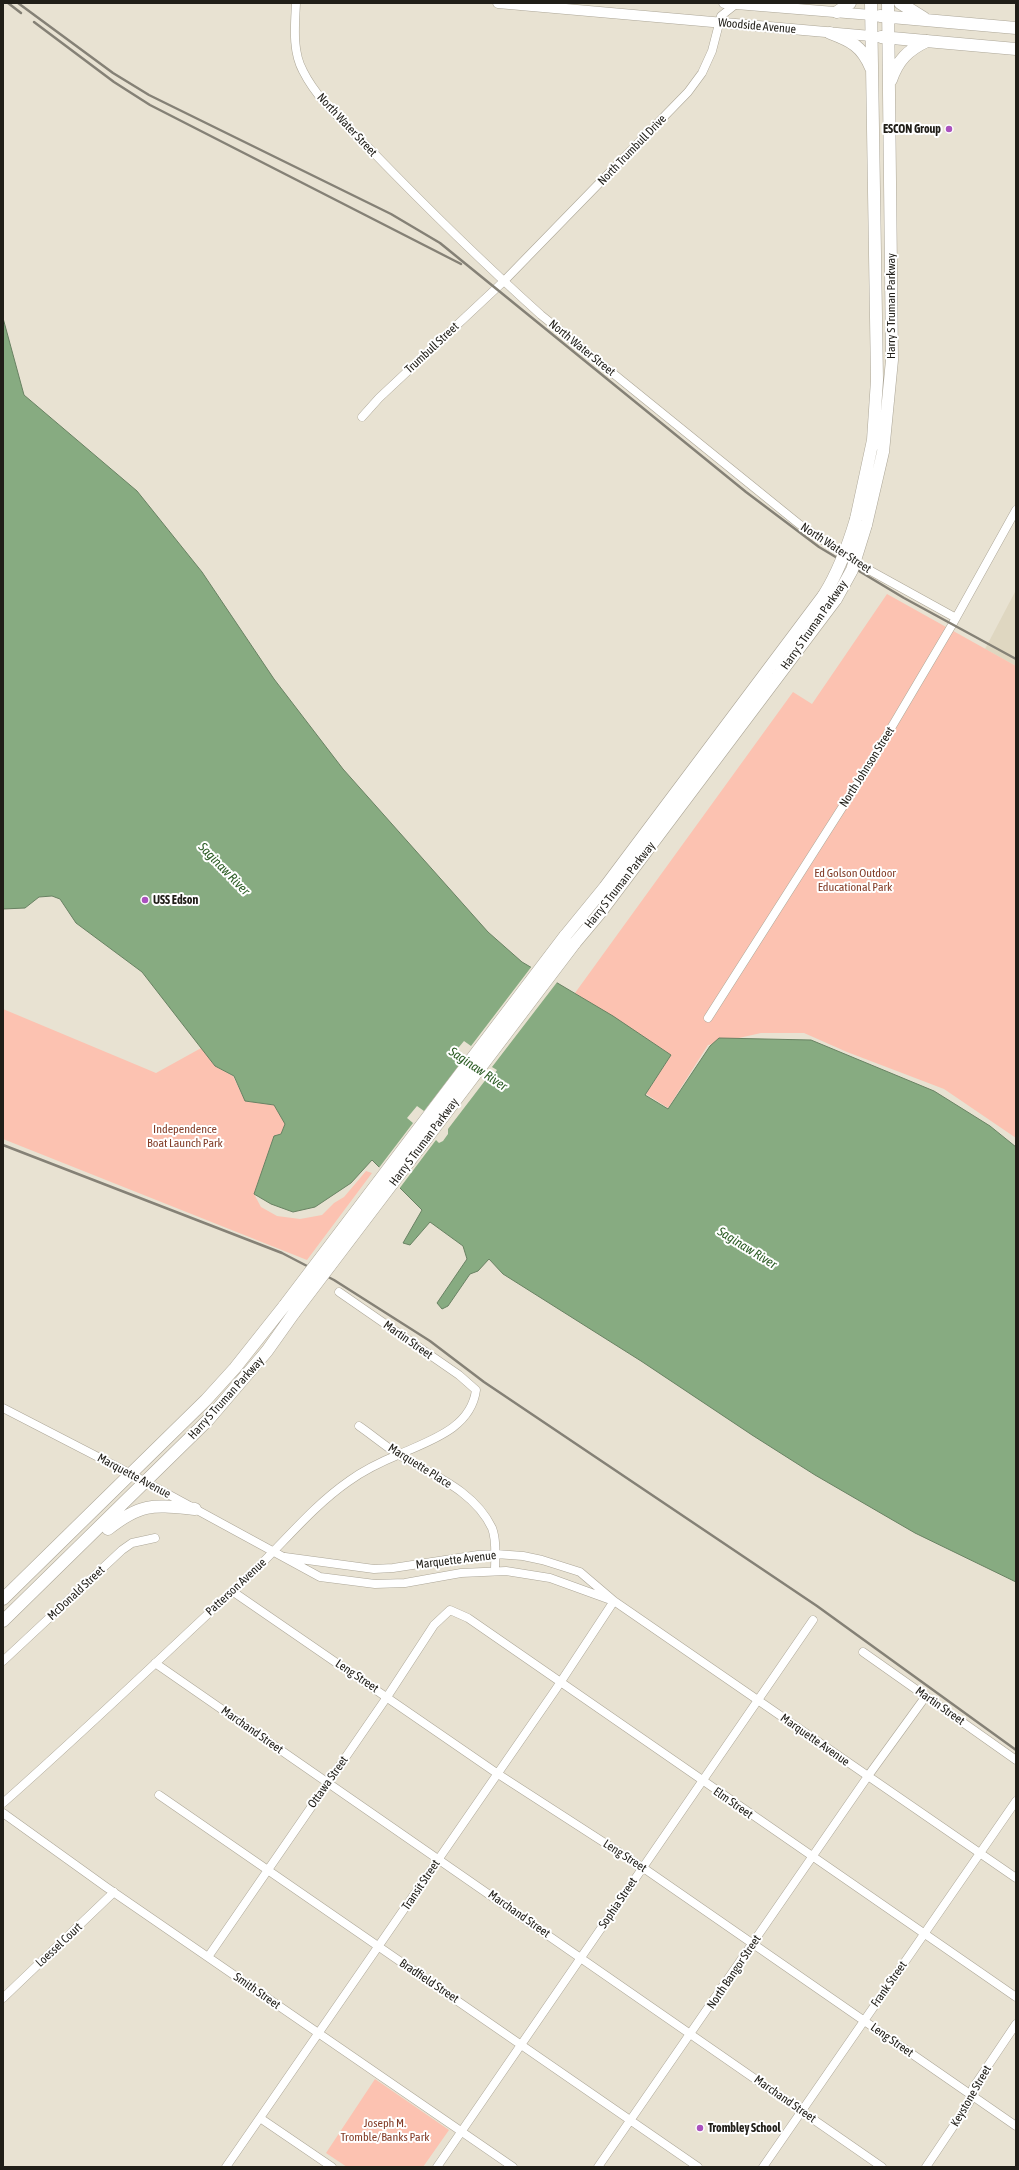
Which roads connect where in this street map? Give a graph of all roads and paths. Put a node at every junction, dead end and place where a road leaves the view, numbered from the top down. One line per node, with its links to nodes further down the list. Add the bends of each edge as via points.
1 (296, 3): 22 (street, North Water Street, via 297,57 311,85 329,108 438,220)
2 (498, 3): 13 (street, Woodside Avenue)
3 (724, 3): 8 (street, Woodside Avenue)
4 (850, 3): 9 (main road)
5 (871, 3): 10 (main road, Harry S Truman Parkway)
6 (888, 3): 11 (main road, Harry S Truman Parkway)
7 (900, 3): 12 (main road)
8 (736, 4): 9 (street, Woodside Avenue); 13 (street, North Trumbull Drive, via 721,16)
9 (837, 12): 10 (street, Woodside Avenue)
10 (871, 15): 11 (main road, Woodside Avenue); 16 (main road, Harry S Truman Parkway)
11 (888, 17): 12 (main road, Woodside Avenue); 17 (main road, Harry S Truman Parkway)
12 (929, 20): 14 (main road, Woodside Avenue)
13 (719, 23): 15 (street, Woodside Avenue); 22 (street, North Trumbull Drive, via 705,68 688,92)
14 (1016, 28)
15 (830, 32): 16 (street, Woodside Avenue); 20 (main road, via 851,41 860,49)
16 (871, 36): 17 (main road, Woodside Avenue); 20 (main road, Harry S Truman Parkway)
17 (888, 38): 18 (main road, Woodside Avenue); 21 (main road, Harry S Truman Parkway)
18 (927, 41): 19 (main road, Woodside Avenue); 21 (main road, via 904,55 896,66)
19 (1016, 49)
20 (873, 71): 25 (main road, Harry S Truman Parkway, via 877,380 873,440)
21 (889, 85): 25 (main road, Harry S Truman Parkway, via 892,360 883,452)
22 (504, 281): 23 (street, Trumbull Street); 26 (street, North Water Street, via 547,320 799,524 860,565)
23 (362, 417)
24 (1016, 510): 26 (street, North Johnson Street)
25 (861, 522): 27 (main road, Harry S Truman Parkway, bridge, via 824,595 605,887); 27 (main road, Harry S Truman Parkway, bridge, via 852,570 836,599 600,913)
26 (956, 618): 28 (street, North Johnson Street, via 868,767)
27 (570, 940): 30 (main road, Harry S Truman Parkway, bridge)
28 (708, 1018)
29 (339, 1292): 31 (street, Martin Street)
30 (290, 1309): 35 (main road, Harry S Truman Parkway); 36 (main road, Harry S Truman Parkway, via 267,1351 230,1397)
31 (476, 1390): 34 (street, Patterson Avenue, via 475,1402 466,1416 453,1428 439,1438)
32 (3, 1408): 35 (street, Marquette Avenue)
33 (359, 1426): 34 (street, Marquette Place)
34 (399, 1454): 40 (street, Patterson Avenue, via 351,1480 319,1503); 41 (street, Marquette Place, via 438,1475 469,1498 492,1528)
35 (131, 1474): 36 (street, Marquette Avenue); 45 (main road, Harry S Truman Parkway)
36 (146, 1482): 37 (street, Marquette Avenue); 39 (main road, Harry S Truman Parkway)
37 (195, 1509): 39 (main road, via 155,1506 139,1509); 40 (street, Marquette Avenue)
38 (155, 1538): 51 (street, McDonald Street, via 132,1543 122,1550)
39 (82, 1545): 49 (main road, Harry S Truman Parkway)
40 (274, 1551): 42 (street, Marquette Avenue); 44 (street, Patterson Avenue)
41 (496, 1554): 42 (street, Marquette Avenue, via 454,1557 374,1569); 43 (street); 46 (street, Marquette Avenue, via 542,1560 580,1572)
42 (285, 1557): 43 (street, Marquette Avenue, via 320,1577 360,1584 405,1583 461,1573)
43 (495, 1571): 46 (street, Marquette Avenue, via 522,1572 550,1578)
44 (232, 1590): 52 (street, Patterson Avenue); 55 (street, Leng Street)
45 (3, 1599)
46 (614, 1601): 53 (street, Transit Street); 56 (street, Marquette Avenue)
47 (450, 1610): 53 (street, Elm Street, via 468,1618); 55 (street, Ottawa Street, via 434,1625)
48 (813, 1620): 56 (street, Sophia Street)
49 (3, 1621)
50 (863, 1652): 54 (street, Martin Street)
51 (3, 1660)
52 (155, 1663): 60 (street, Marchand Street); 64 (street, Patterson Avenue)
53 (560, 1683): 58 (street, Transit Street); 61 (street, Elm Street)
54 (926, 1696): 57 (street, Martin Street); 59 (street, North Bangor Street)
55 (387, 1697): 58 (street, Leng Street); 60 (street, Ottawa Street)
56 (758, 1700): 59 (street, Marquette Avenue); 61 (street, Sophia Street)
57 (1016, 1760)
58 (498, 1774): 68 (street, Transit Street); 69 (street, Leng Street)
59 (868, 1776): 66 (street, Marquette Avenue); 67 (street, North Bangor Street)
60 (328, 1782): 68 (street, Marchand Street); 70 (street, Ottawa Street)
61 (703, 1782): 67 (street, Elm Street); 69 (street, Sophia Street)
62 (159, 1795): 70 (street, Bradfield Street)
63 (1016, 1801): 66 (street, Frank Street)
64 (3, 1803)
65 (3, 1813): 72 (street, Smith Street)
66 (979, 1853): 71 (street, Marquette Avenue); 73 (street, Frank Street)
67 (813, 1858): 73 (street, Elm Street); 74 (street, North Bangor Street)
68 (438, 1859): 75 (street, Transit Street); 77 (street, Marchand Street)
69 (642, 1867): 74 (street, Leng Street); 77 (street, Sophia Street)
70 (268, 1869): 75 (street, Bradfield Street); 76 (street, Ottawa Street)
71 (1016, 1878)
72 (114, 1892): 76 (street, Smith Street); 79 (street, Loessel Court)
73 (924, 1933): 78 (street, Elm Street); 80 (street, Frank Street)
74 (753, 1943): 80 (street, Leng Street); 83 (street, North Bangor Street)
75 (378, 1947): 82 (street, Transit Street); 84 (street, Bradfield Street)
76 (208, 1957): 82 (street, Smith Street)
77 (582, 1958): 83 (street, Marchand Street); 84 (street, Sophia Street)
78 (1016, 1997)
79 (3, 1998)
80 (864, 2020): 85 (street, Leng Street); 86 (street, Frank Street)
81 (1016, 2024): 85 (street, Keystone Street, via 973,2088)
82 (318, 2033): 87 (street, Transit Street); 90 (street, Smith Street)
83 (692, 2034): 86 (street, Marchand Street); 88 (street, North Bangor Street)
84 (521, 2044): 88 (street, Bradfield Street); 90 (street, Sophia Street)
85 (972, 2095): 89 (street, Leng Street); 99 (street, Keystone Street)
86 (801, 2110): 97 (street, Frank Street); 98 (street, Marchand Street)
87 (260, 2118): 91 (street, Transit Street); 92 (street)
88 (631, 2120): 95 (street, North Bangor Street); 96 (street, Bradfield Street)
89 (1016, 2126)
90 (461, 2131): 93 (street, Sophia Street); 94 (street, Smith Street)
91 (226, 2167)
92 (332, 2167)
93 (437, 2167)
94 (513, 2167)
95 (598, 2167)
96 (698, 2167)
97 (763, 2167)
98 (882, 2167)
99 (926, 2167)

